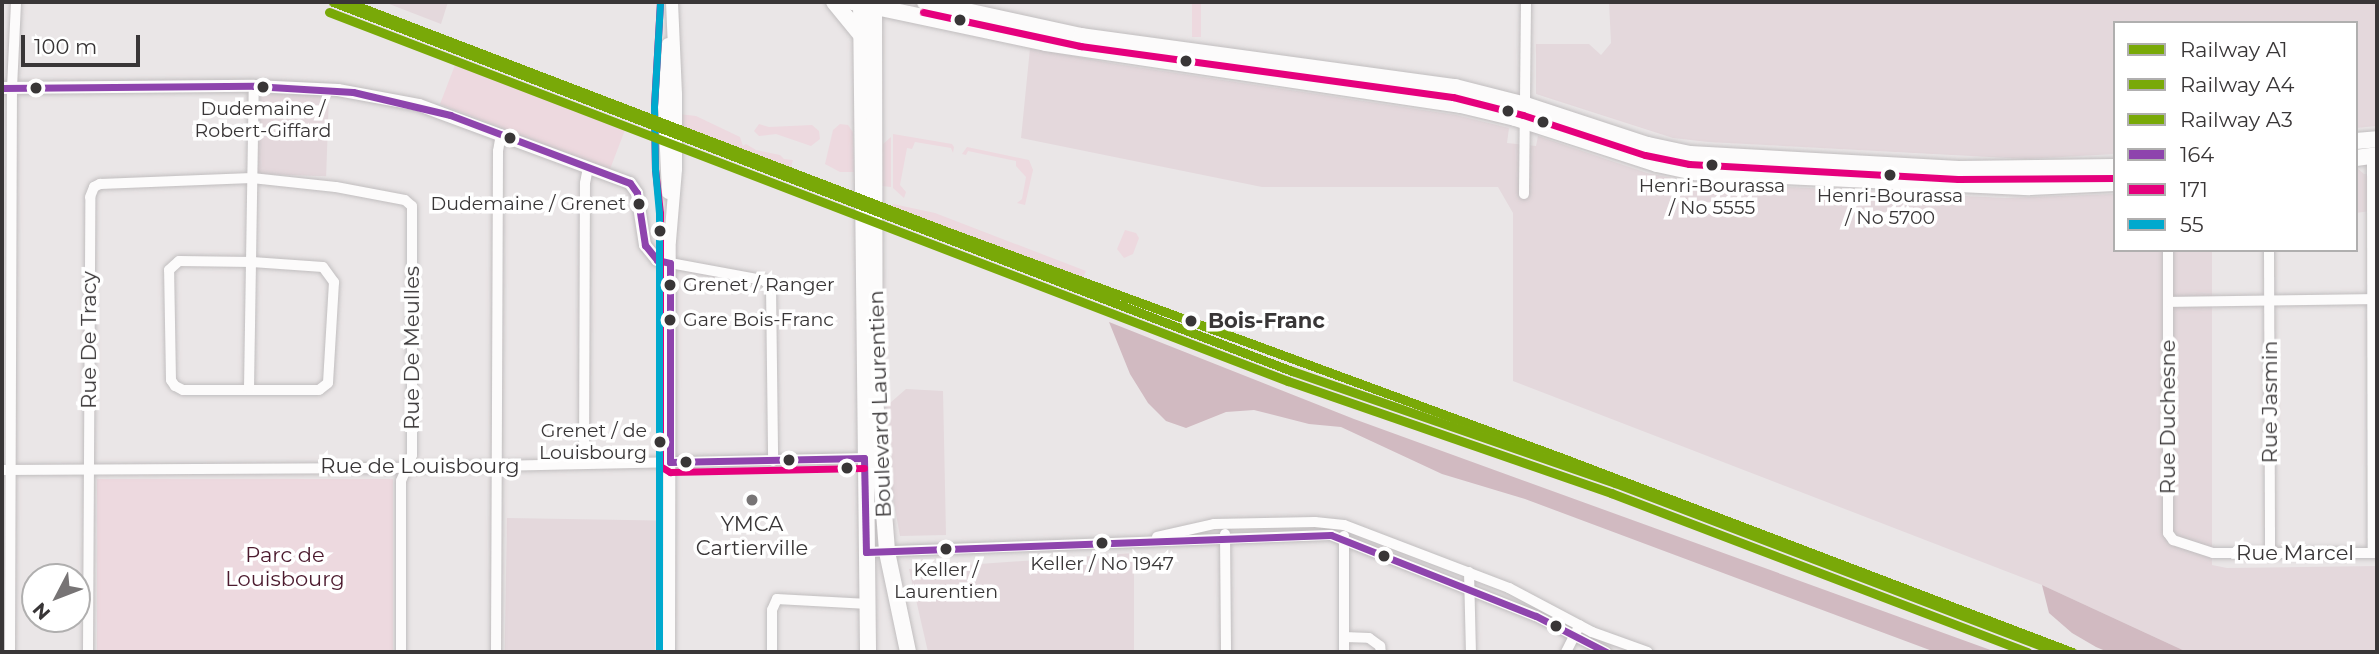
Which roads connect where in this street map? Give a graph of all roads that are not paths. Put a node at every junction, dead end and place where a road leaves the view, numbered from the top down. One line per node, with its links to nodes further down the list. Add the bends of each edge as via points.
1 (16, 2): 10 (street)
2 (672, 2): 25 (street, via 664,107)
3 (834, 2): 8 (main road)
4 (925, 2): 11 (main road, via 1069,34 1422,82)
5 (1526, 2): 11 (street)
6 (864, 3): 7 (main road); 8 (main road, Boulevard Laurentien)
7 (902, 15): 8 (main road); 12 (main road, via 1046,43 1413,96)
8 (867, 39): 30 (main road, Boulevard Laurentien)
9 (254, 86): 10 (street); 13 (street, via 338,90 390,99); 19 (street)
10 (7, 88): 37 (street)
11 (1526, 105): 12 (street); 18 (main road, via 1648,145 1711,157 1959,169)
12 (1527, 121): 20 (main road, via 1648,162 1710,173 2030,187); 21 (street)
13 (501, 134): 17 (street); 34 (street)
14 (2377, 139): 15 (main road)
15 (2358, 141)
16 (2369, 156): 26 (street)
17 (588, 167): 25 (street, via 632,185 645,245 657,260); 33 (street)
18 (2113, 167)
19 (252, 178): 24 (street); 35 (street, Rue De Meulles, via 336,187 405,200 412,206 412,455); 36 (street, Rue De Tracy, via 94,187 90,197)
20 (2113, 183)
21 (1524, 194)
22 (2168, 252): 28 (street, Rue Duchesne)
23 (2269, 252): 27 (street, Rue Jasmin)
24 (252, 261): 29 (street); 29 (street, via 323,267 334,282 328,383 319,390); 29 (street, via 179,261 169,270 171,380 175,386 183,390)
25 (670, 263): 31 (street, via 763,280 771,286); 32 (street)
26 (2374, 299): 27 (street); 47 (street)
27 (2270, 300): 28 (street); 46 (street, Rue Jasmin)
28 (2168, 302): 45 (street, Rue Duchesne, via 2168,533 2180,545)
29 (249, 389)
30 (872, 458): 31 (street, Rue de Louisbourg); 43 (main road, Boulevard Laurentien); 44 (main road, Boulevard Laurentien)
31 (773, 461): 32 (street, Rue de Louisbourg)
32 (670, 462): 33 (street, Rue de Louisbourg); 58 (street)
33 (584, 464): 34 (street, Rue de Louisbourg)
34 (498, 466): 35 (street, Rue de Louisbourg); 57 (street)
35 (406, 467): 36 (street, Rue de Louisbourg); 56 (street, Rue De Meulles, via 401,481)
36 (89, 469): 37 (street, Rue de Louisbourg); 55 (street, Rue De Tracy)
37 (6, 470): 54 (street)
38 (1224, 524): 39 (street, via 1315,522); 40 (street); 41 (street)
39 (1344, 526): 42 (street); 48 (street)
40 (1225, 537): 41 (street); 42 (street, via 1331,535); 62 (street)
41 (1142, 540): 44 (street)
42 (1344, 540): 49 (street); 52 (street)
43 (866, 552): 44 (street); 50 (main road, Boulevard Laurentien)
44 (887, 552): 61 (main road, Boulevard Laurentien)
45 (2213, 553): 46 (street, Rue Marcel)
46 (2270, 553): 47 (street, Rue Marcel)
47 (2375, 553)
48 (1469, 572): 49 (street); 51 (street)
49 (1467, 587): 53 (street); 65 (street)
50 (868, 604): 59 (street, via 777,599 772,610); 60 (main road, Boulevard Laurentien)
51 (1580, 625): 53 (street); 68 (street)
52 (1345, 637): 63 (street); 64 (street, via 1370,638)
53 (1573, 637): 66 (street); 67 (street)
54 (10, 652)
55 (88, 652)
56 (401, 652)
57 (496, 652)
58 (670, 652)
59 (772, 652)
60 (869, 652)
61 (908, 652)
62 (1226, 652)
63 (1344, 652)
64 (1381, 652)
65 (1471, 652)
66 (1566, 652)
67 (1606, 652)
68 (1648, 652)

